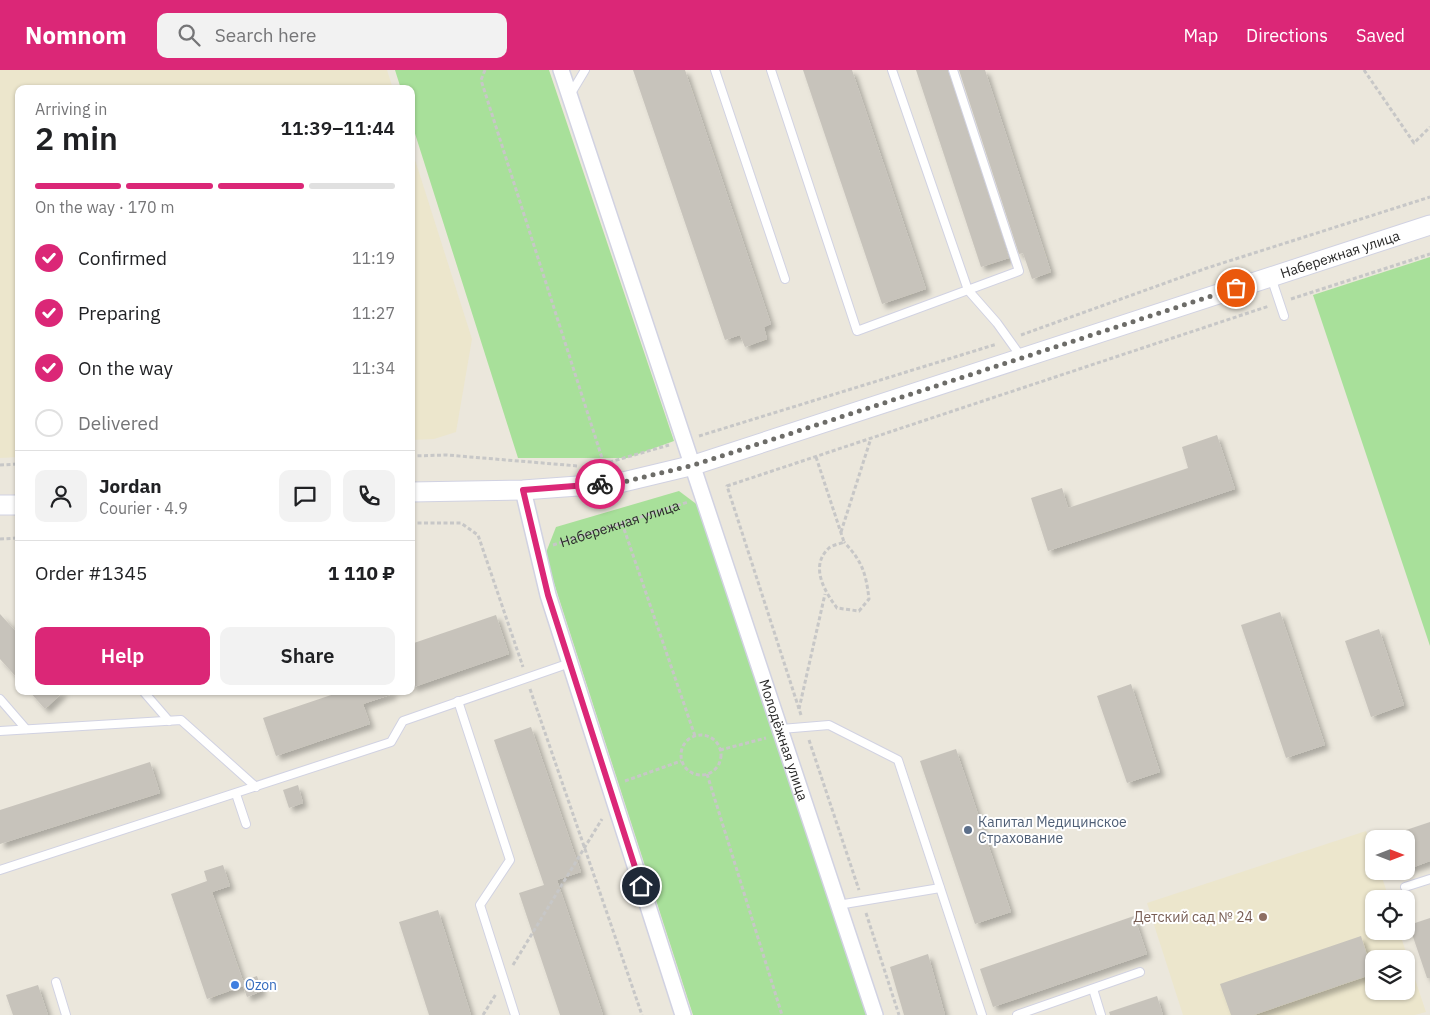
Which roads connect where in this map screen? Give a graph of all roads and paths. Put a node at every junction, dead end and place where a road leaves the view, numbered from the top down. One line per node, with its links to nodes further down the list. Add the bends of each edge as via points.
1 (485, 70): 25 (path, via 481,80)
2 (561, 70): 9 (street, Молодёжная улица)
3 (585, 70): 9 (lane)
4 (715, 70): 15 (lane)
5 (771, 70): 16 (lane, via 857,331)
6 (892, 70): 16 (lane)
7 (953, 70): 16 (lane, via 1019,271)
8 (1364, 70): 10 (path, via 1414,143)
9 (570, 95): 22 (street, Молодёжная улица)
10 (1430, 127)
11 (1430, 197): 19 (path, via 1207,268)
12 (1430, 225): 14 (street, Набережная улица)
13 (1430, 254): 17 (path)
14 (1271, 277): 17 (lane); 20 (street, Набережная улица)
15 (785, 279)
16 (968, 290): 19 (lane)
17 (1280, 303): 18 (lane); 21 (path)
18 (1284, 316)
19 (1010, 339): 20 (lane); 22 (path)
20 (1022, 358): 29 (street, Набережная улица)
21 (871, 438): 24 (path); 38 (path)
22 (685, 440): 28 (path); 29 (street, Молодёжная улица)
23 (415, 456): 30 (path, via 447,455)
24 (816, 456): 38 (path); 49 (path, via 727,486)
25 (602, 458)
26 (15, 464): 27 (path)
27 (0, 465)
28 (602, 465)
29 (694, 465): 31 (street, Набережная улица, via 619,483); 54 (street, Молодёжная улица)
30 (583, 466)
31 (523, 490): 32 (street, Набережная улица); 44 (street, via 548,595)
32 (415, 492)
33 (692, 500): 37 (path, Набережная улица)
34 (15, 504): 35 (street)
35 (0, 505)
36 (415, 523): 45 (path, via 461,523 478,535)
37 (622, 523): 42 (path, Набережная улица); 55 (path)
38 (841, 532): 41 (path)
39 (15, 538): 40 (path)
40 (0, 539)
41 (844, 542): 43 (path, via 829,548 822,560 819,576); 43 (path, via 866,573 869,599 859,611 837,608)
42 (548, 546)
43 (825, 593): 49 (path)
44 (570, 663): 45 (lane); 81 (street)
45 (526, 678): 48 (lane); 80 (path)
46 (146, 695): 50 (lane)
47 (0, 699): 52 (lane)
48 (458, 701): 61 (lane, via 403,721 391,742); 79 (lane, via 510,860 480,905)
49 (799, 710): 51 (path)
50 (169, 721): 52 (lane); 61 (lane, via 181,720)
51 (804, 727): 54 (lane); 69 (lane, via 829,724 898,760); 70 (path)
52 (26, 729): 53 (lane)
53 (0, 731)
54 (781, 731): 56 (path); 71 (street, Молодёжная улица)
55 (695, 736): 56 (path, via 713,739); 57 (path, via 689,738 682,748)
56 (720, 750): 59 (path, via 719,763)
57 (681, 761): 59 (path, via 690,772); 60 (path)
58 (622, 772): 60 (path)
59 (707, 774): 82 (path)
60 (625, 781): 62 (path)
61 (256, 787): 63 (lane)
62 (620, 789)
63 (236, 794): 65 (lane); 66 (lane)
64 (604, 814): 73 (path)
65 (246, 824)
66 (0, 870)
67 (1430, 879): 68 (lane)
68 (1405, 887)
69 (940, 888): 70 (lane); 85 (lane)
70 (863, 900): 71 (lane); 84 (path)
71 (838, 904): 83 (street, Молодёжная улица)
72 (1140, 972): 75 (lane)
73 (508, 973)
74 (56, 982): 77 (lane)
75 (1092, 989): 86 (lane); 87 (lane)
76 (498, 990): 78 (path)
77 (66, 1015)
78 (483, 1015)
79 (515, 1015)
80 (642, 1015)
81 (683, 1015)
82 (782, 1015)
83 (875, 1015)
84 (898, 1015)
85 (982, 1015)
86 (1017, 1015)
87 (1102, 1015)

